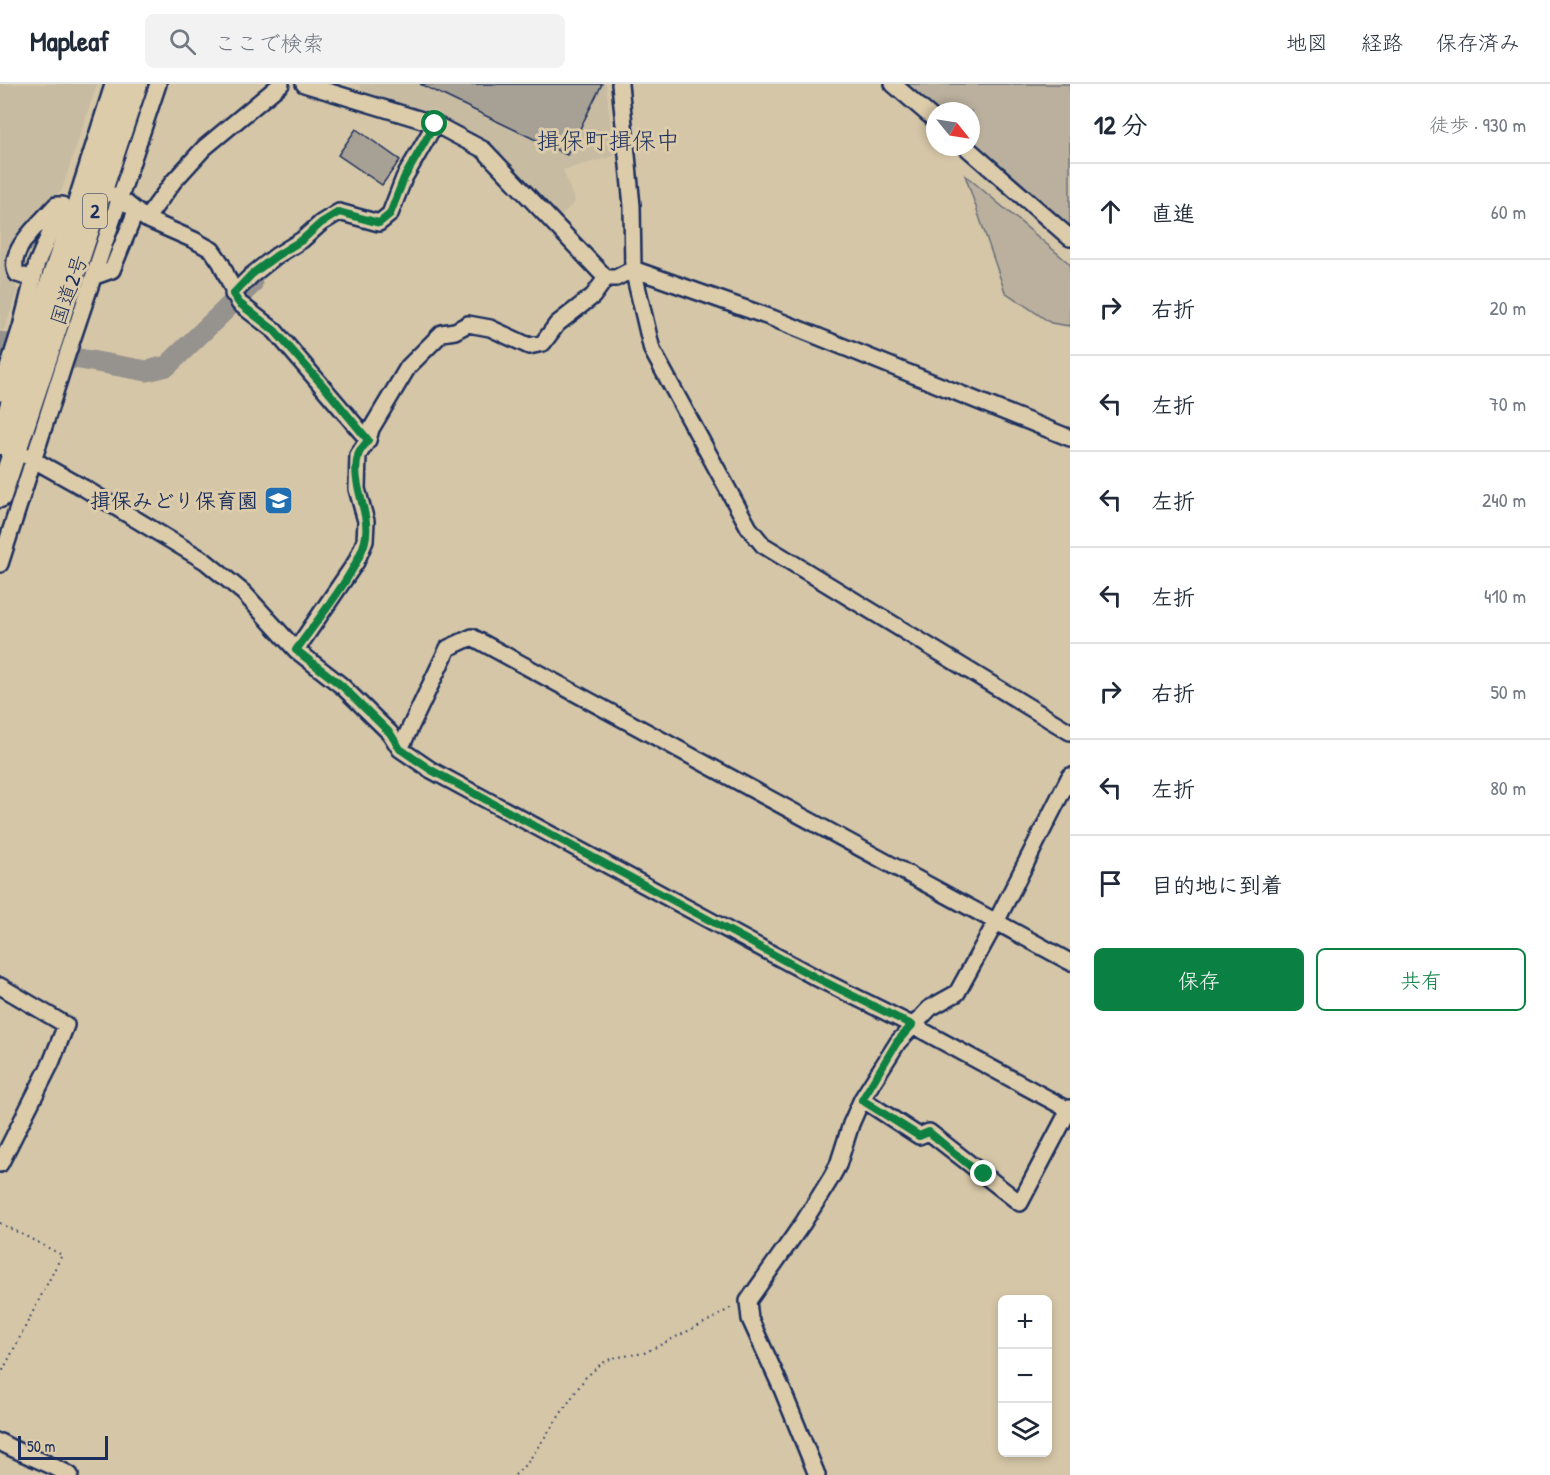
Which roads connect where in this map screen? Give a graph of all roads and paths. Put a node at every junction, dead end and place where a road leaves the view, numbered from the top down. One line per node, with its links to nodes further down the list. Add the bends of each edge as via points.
1 (117, 84): 13 (highway, 国道2号 / 2)
2 (136, 84): 12 (highway, 国道2号 / 2)
3 (158, 84): 12 (street)
4 (280, 84): 14 (street, via 204,148)
5 (304, 84): 8 (street)
6 (620, 84): 16 (street, via 632,206)
7 (893, 84): 9 (street)
8 (345, 90): 10 (street)
9 (926, 112)
10 (435, 124): 19 (street, via 484,150); 20 (street, via 404,178 390,214 379,223 339,212 252,274)
11 (976, 156): 15 (street)
12 (111, 195): 14 (street); 21 (highway, 国道2号 / 2)
13 (70, 205): 18 (street, via 56,205 21,244 14,268 17,274); 21 (highway, 国道2号 / 2)
14 (141, 215): 17 (street, via 112,270); 20 (street, via 212,250)
15 (1070, 238)
16 (633, 269): 19 (street, via 616,278); 24 (street, via 772,318); 30 (street, via 652,350 749,528 763,545)
17 (98, 275)
18 (30, 278)
19 (606, 278): 25 (street, via 593,296 557,324 543,343 530,346 490,328 468,324 442,333 408,368)
20 (233, 294): 25 (street, via 275,331)
21 (44, 337): 22 (highway, 国道2号 / 2); 22 (street)
22 (37, 361): 23 (street); 26 (highway, 国道2号 / 2)
23 (0, 393)
24 (1070, 438)
25 (368, 440): 29 (street, via 358,455 357,489 366,521 365,542 356,562)
26 (10, 447): 27 (highway, 国道2号 / 2); 28 (street); 29 (street, via 205,561 244,593)
27 (0, 496)
28 (0, 564)
29 (296, 650): 31 (street, via 342,686 390,733)
30 (1070, 732)
31 (400, 749): 33 (street, via 448,648 472,637); 36 (street, via 431,770 703,917)
32 (1070, 776): 33 (street)
33 (996, 922): 34 (street); 36 (street, via 957,993 930,1008)
34 (1070, 962)
35 (0, 986): 39 (street, via 66,1025)
36 (912, 1025): 37 (street, via 897,1042); 38 (street)
37 (862, 1100): 38 (street, via 919,1136 929,1132 1020,1203); 41 (street, via 831,1178)
38 (1070, 1109)
39 (0, 1164)
40 (0, 1222): 42 (path, via 62,1255)
41 (748, 1301): 45 (path, via 644,1353 612,1358 601,1364 585,1378); 46 (street, via 750,1319)
42 (0, 1376)
43 (0, 1442): 44 (street)
44 (70, 1475)
45 (515, 1475)
46 (817, 1475)

